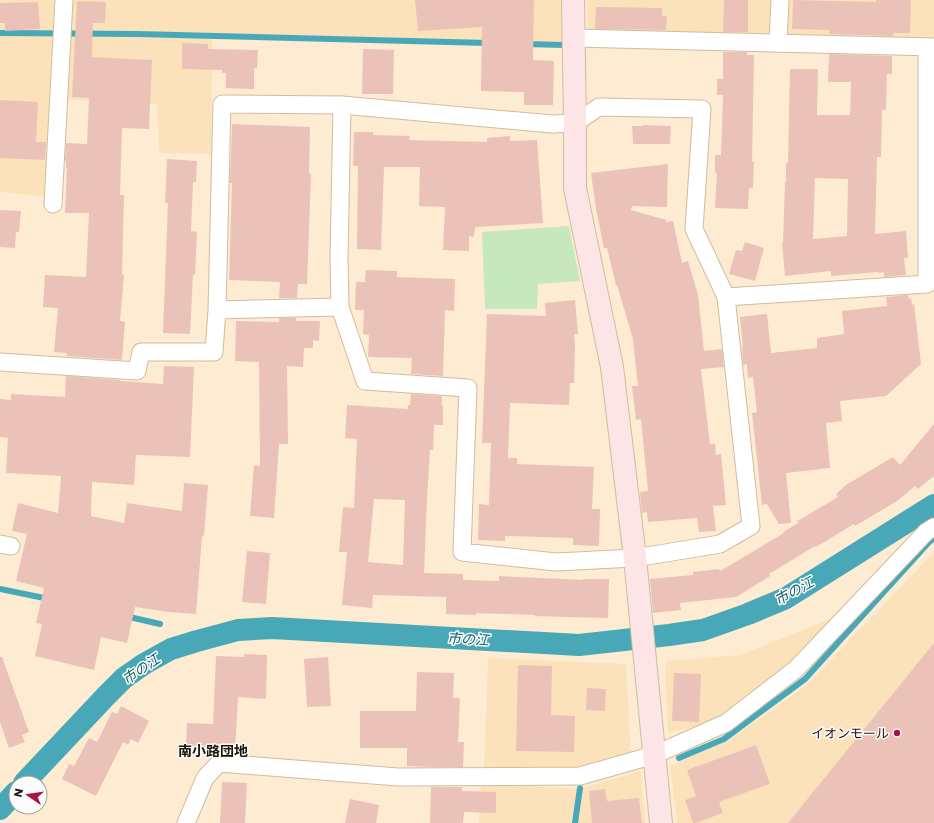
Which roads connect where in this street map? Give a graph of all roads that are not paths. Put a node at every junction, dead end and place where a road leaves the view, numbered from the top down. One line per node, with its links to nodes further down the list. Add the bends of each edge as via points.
1 (64, 0): 10 (street)
2 (573, 0): 4 (street)
3 (780, 0): 5 (street)
4 (574, 38): 5 (street); 8 (street)
5 (778, 43): 6 (street)
6 (930, 47): 9 (street)
7 (342, 104): 8 (street, via 552,124); 12 (street); 13 (street, via 222,104)
8 (576, 123): 11 (street, via 599,107 702,109 694,229); 16 (street, via 575,188 612,367)
9 (931, 147): 11 (street, via 927,284)
10 (53, 204)
11 (726, 297): 16 (street, via 751,526 720,544)
12 (340, 307): 13 (street); 16 (street, via 365,381 468,388 462,552 556,562)
13 (217, 310): 14 (street, via 214,352 141,352 137,371)
14 (0, 362)
15 (934, 527): 17 (street, via 926,532 796,669 726,722)
16 (635, 558): 17 (street)
17 (654, 756): 18 (street, via 580,776 398,777 219,763 205,778); 19 (street)
18 (186, 823)
19 (661, 823)

